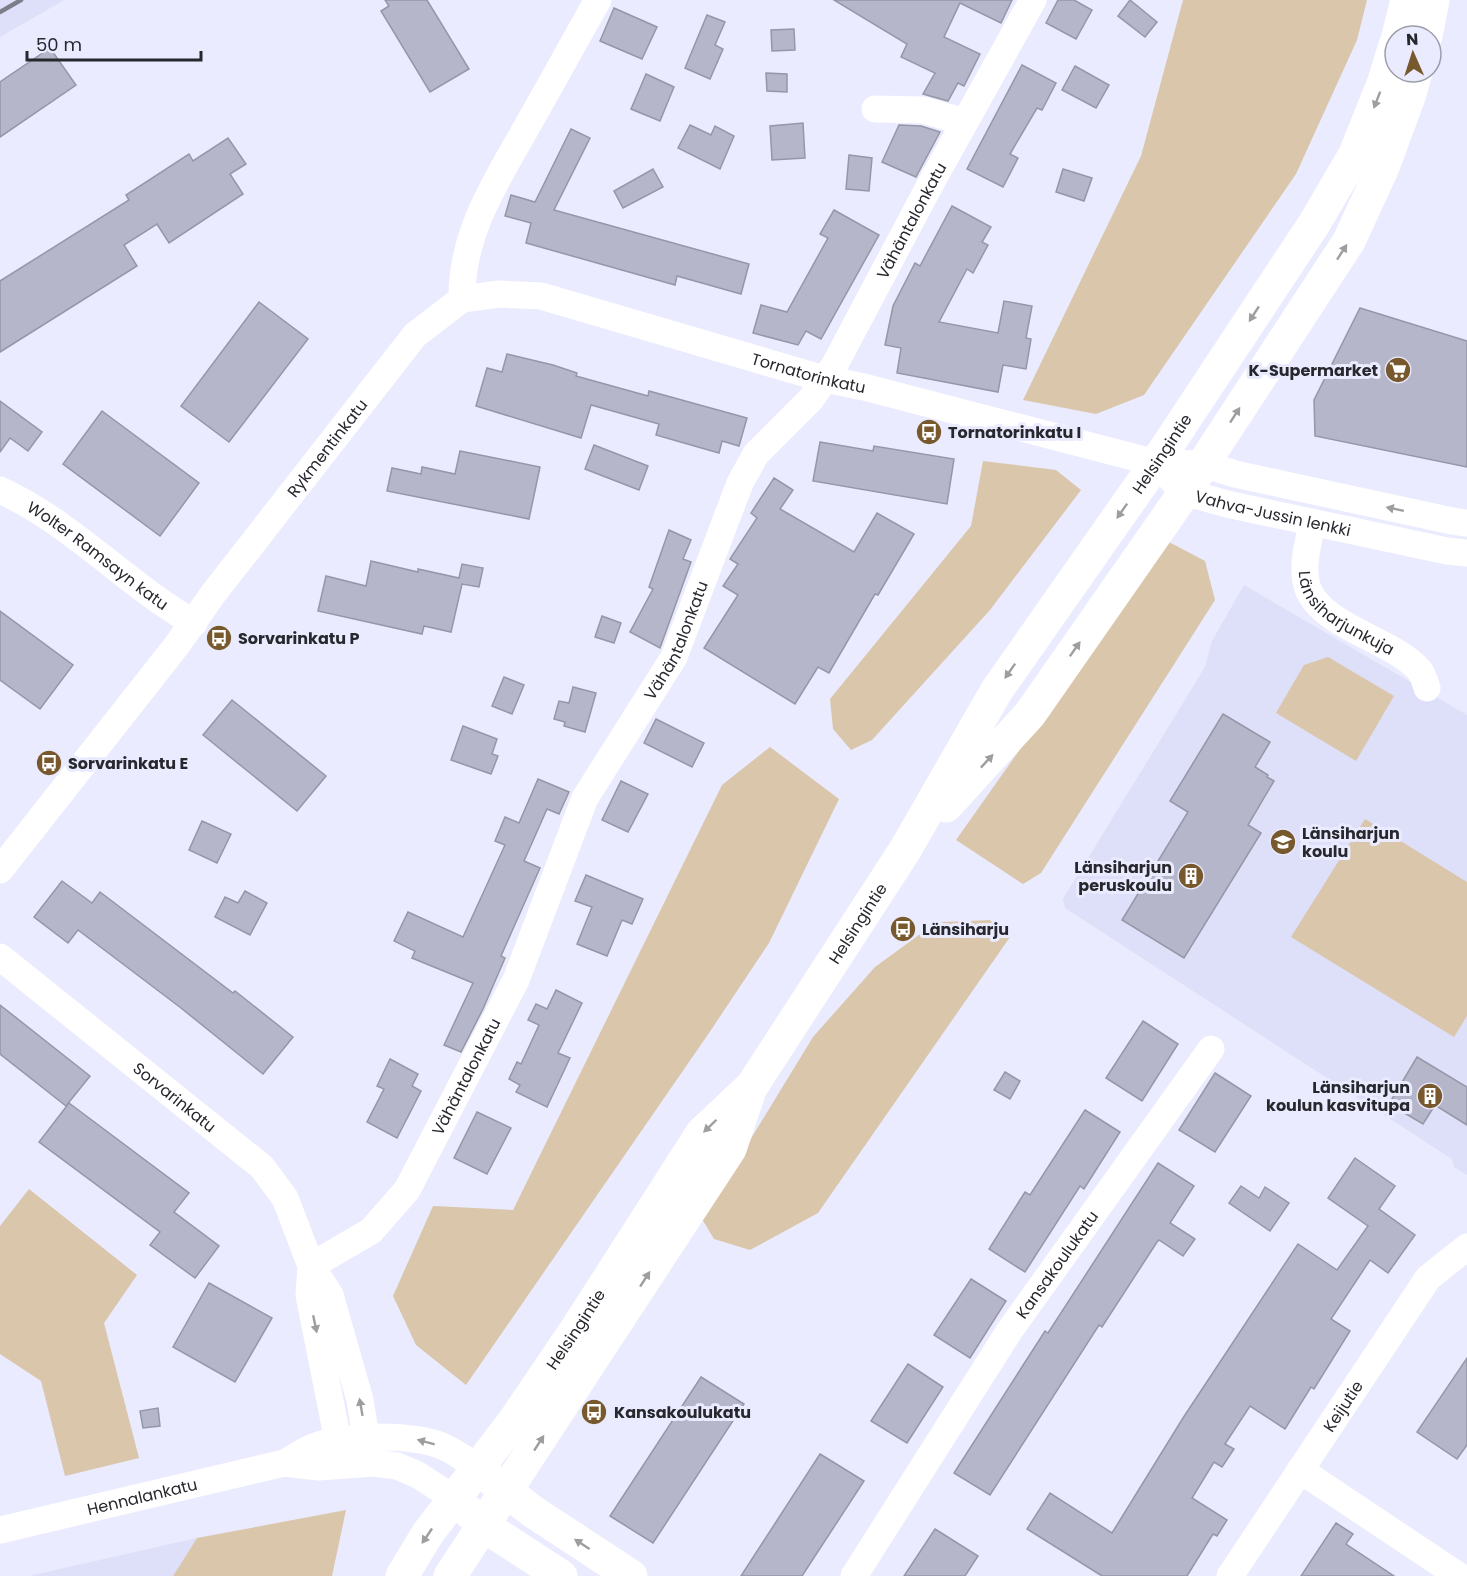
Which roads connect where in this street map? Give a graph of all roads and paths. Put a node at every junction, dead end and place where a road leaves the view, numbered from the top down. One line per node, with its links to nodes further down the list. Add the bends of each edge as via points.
1 (598, 0): 11 (street, via 486,200 467,248)
2 (1034, 0): 10 (street, Vähäntalonkatu)
3 (1407, 0): 5 (main road)
4 (1433, 0): 6 (main road)
5 (1401, 24)
6 (1428, 24)
7 (1383, 84): 13 (main road, Helsingintie, one-way to 13, via 1355,154 1314,224)
8 (1413, 84): 14 (main road, Helsingintie, one-way to 8, via 1349,241 1383,167)
9 (875, 109): 10 (street, via 923,110)
10 (965, 122): 12 (street, Vähäntalonkatu)
11 (462, 299): 12 (street, Tornatorinkatu, via 499,294 541,296); 20 (street, Rykmentinkatu, via 416,335)
12 (824, 379): 13 (street, Tornatorinkatu); 28 (street, Vähäntalonkatu, via 811,399 756,454 740,483 674,657 585,798 516,980 407,1190 371,1231)
13 (1156, 463): 14 (street, Vahva-Jussin lenkki); 16 (street, Vahva-Jussin lenkki); 22 (main road, Helsingintie, one-way to 22, via 997,690)
14 (1203, 464): 16 (main road, Helsingintie); 18 (street, Vahva-Jussin lenkki, one-way to 14, via 1256,479)
15 (0, 490): 20 (street, Wolter Ramsayn katu, via 38,509 167,608)
16 (1185, 492): 17 (street, Vahva-Jussin lenkki); 22 (main road, Helsingintie, one-way to 16, via 1030,714)
17 (1312, 522): 19 (street, Vahva-Jussin lenkki); 21 (street, Länsiharjunkuja, via 1305,566 1307,586 1320,608 1404,658 1420,671)
18 (1467, 523)
19 (1467, 553)
20 (194, 623): 23 (street, Rykmentinkatu)
21 (1428, 688)
22 (905, 850): 26 (main road, Helsingintie)
23 (0, 870)
24 (0, 957): 28 (street, Sorvarinkatu, via 262,1167 285,1198)
25 (1211, 1049): 43 (street, Kansakoulukatu, via 1010,1330)
26 (752, 1086): 33 (main road, Helsingintie, one-way to 33, via 702,1133 578,1328); 35 (main road, Helsingintie, one-way to 26, via 730,1149)
27 (1467, 1247): 34 (street, Keijutie, via 1428,1278)
28 (311, 1266): 29 (street, Sorvarinkatu, one-way to 28, via 360,1401 330,1295); 30 (street, Sorvarinkatu, one-way to 30, via 309,1294)
29 (366, 1438): 30 (street, Hennalankatu); 32 (street); 33 (street, Hennalankatu, one-way to 29, via 444,1446 414,1438)
30 (338, 1441): 31 (street, Hennalankatu, via 314,1447); 32 (street, Sorvarinkatu)
31 (284, 1463): 32 (street, Hennalankatu, via 319,1467); 38 (street, Hennalankatu)
32 (356, 1463): 36 (street, Hennalankatu, via 397,1466)
33 (478, 1468): 35 (main road, Hennalankatu); 36 (main road, Helsingintie)
34 (1300, 1470): 44 (street, Keijutie); 45 (street)
35 (507, 1491): 37 (main road, Helsingintie); 42 (main road, Hennalankatu, one-way to 35)
36 (454, 1499): 37 (main road); 39 (main road, Helsingintie, one-way to 39)
37 (484, 1526): 40 (main road, Helsingintie); 41 (main road)
38 (0, 1530)
39 (402, 1576)
40 (450, 1576)
41 (561, 1576)
42 (631, 1576)
43 (854, 1576)
44 (1230, 1576)
45 (1459, 1576)

